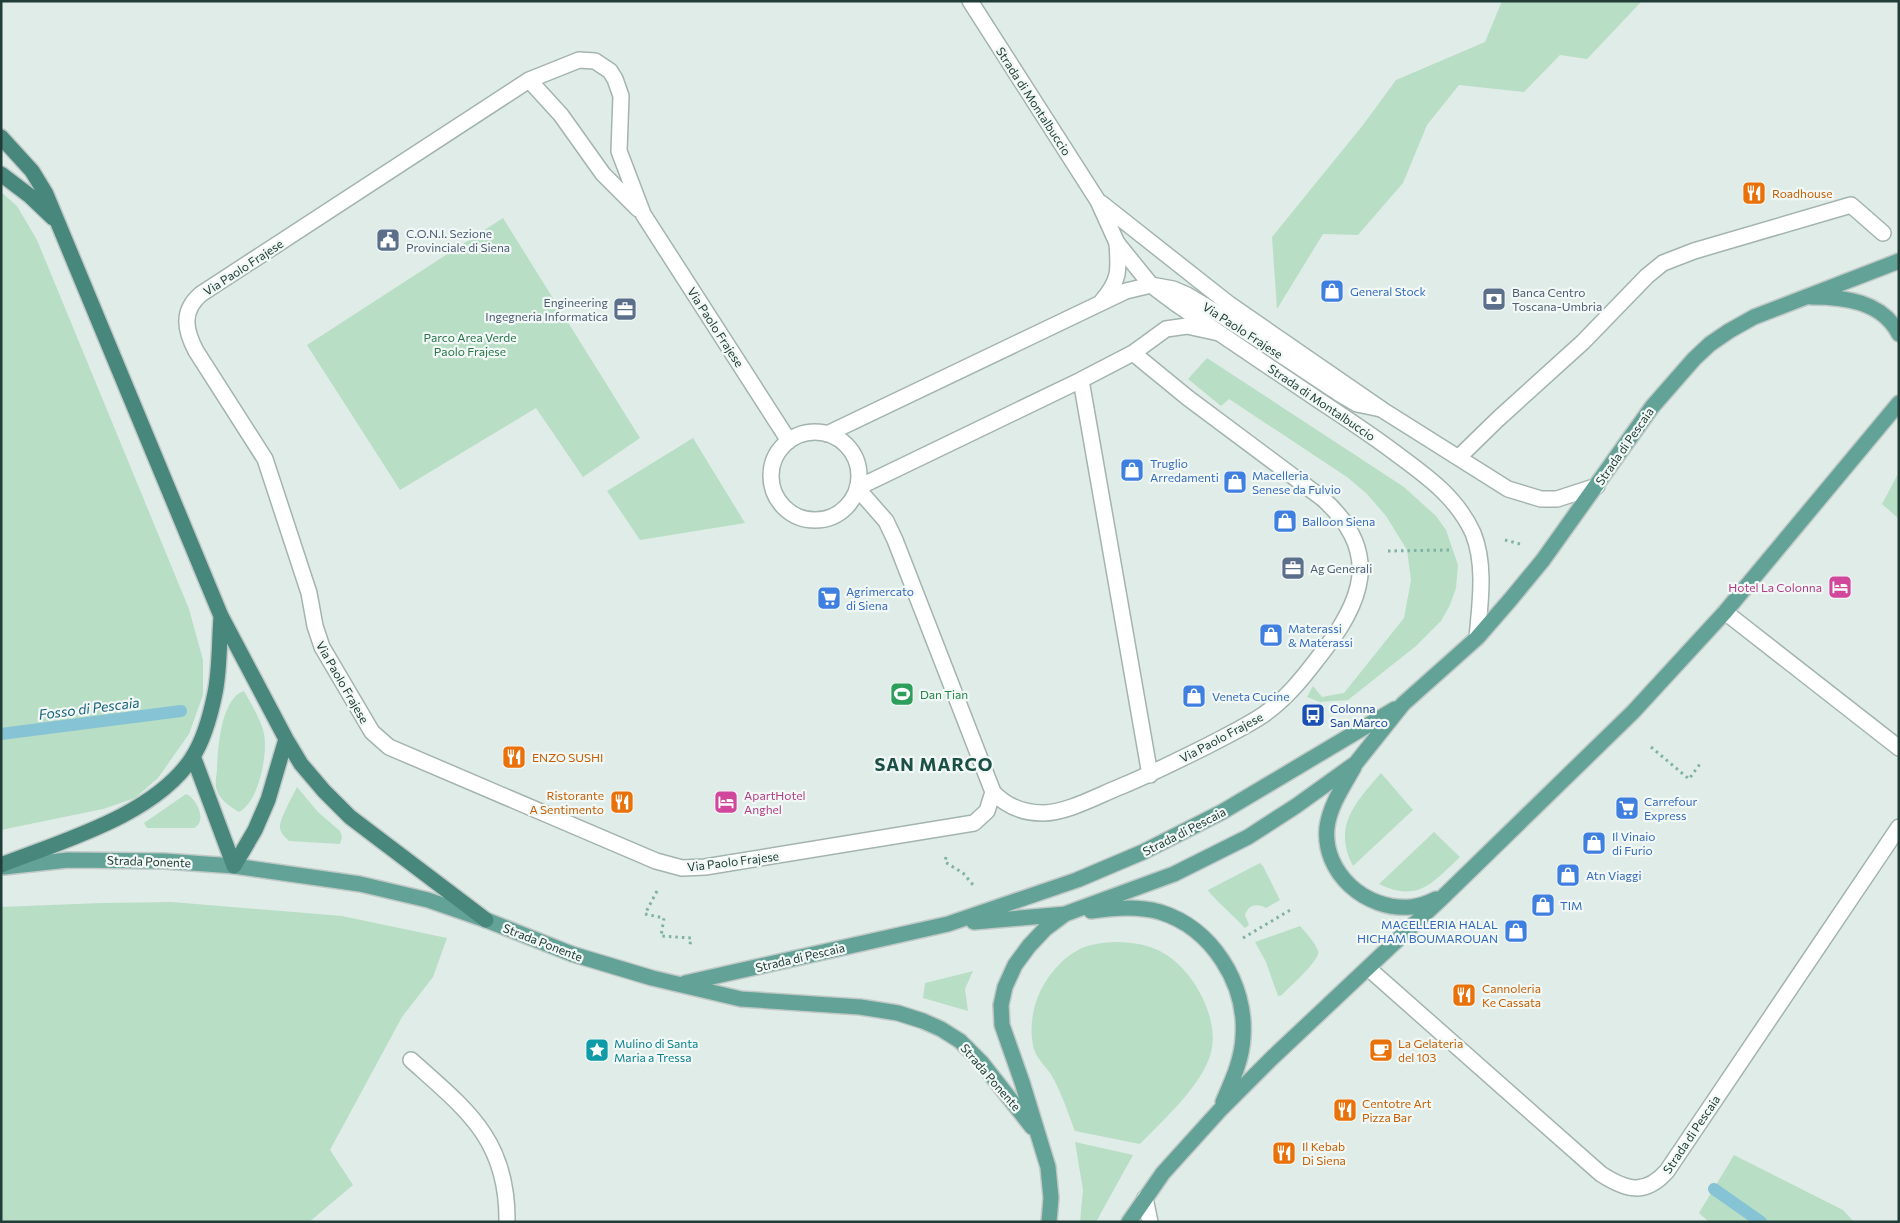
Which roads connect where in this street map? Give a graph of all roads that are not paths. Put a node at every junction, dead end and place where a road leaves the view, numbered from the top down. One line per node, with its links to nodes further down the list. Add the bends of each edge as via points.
1 (970, 1): 5 (street, Strada di Montalbuccio)
2 (529, 80): 6 (street, Via Paolo Frajese, via 561,115 603,174); 6 (street, Via Paolo Frajese, via 579,60 595,61 610,71 621,96 619,151); 34 (street, Via Paolo Frajese, via 201,294 192,303 187,317 188,333 196,351 265,459 309,593 322,647 372,732 389,747 409,757 656,861 682,868 705,867 974,823 987,811)
3 (1, 137): 7 (highway, via 32,171)
4 (1, 174): 7 (highway, via 30,196)
5 (1098, 201): 9 (street, Strada di Montalbuccio); 19 (street, Strada di Montalbuccio, via 1228,304)
6 (643, 214): 21 (street, Via Paolo Frajese)
7 (58, 224): 26 (highway)
8 (1883, 233): 22 (street, via 1851,205 1663,263 1584,342)
9 (1117, 243): 11 (street, Strada di Montalbuccio); 13 (street, Via Paolo Frajese, via 1119,269 1116,280)
10 (1899, 261): 12 (main road, Strada di Pescaia)
11 (1151, 285): 13 (street, Via Paolo Frajese, via 1126,291); 14 (street, Strada di Montalbuccio); 19 (street, Via Paolo Frajese, via 1173,289 1194,299 1357,404)
12 (1800, 298): 15 (main road, via 1823,297 1863,303 1886,316); 23 (main road, Strada di Pescaia, via 1754,316 1710,344 1652,407)
13 (1098, 305): 20 (street, Via Paolo Frajese)
14 (1220, 333): 16 (street, Via Paolo Frajese, via 1187,326 1166,329); 27 (street, Strada di Montalbuccio, via 1378,440 1450,497 1464,515 1477,545 1481,597)
15 (1899, 334)
16 (1133, 353): 17 (street, Via Paolo Frajese); 33 (street, Via Paolo Frajese, via 1329,504 1352,532 1361,563 1361,582 1344,620 1299,682 1275,706 1250,723)
17 (1081, 380): 24 (street, Via Paolo Frajese); 33 (street)
18 (1899, 403): 25 (main road, Strada di Pescaia)
19 (1381, 409): 22 (street, Strada di Montalbuccio)
20 (827, 434): 21 (street, Via Paolo Frajese, via 814,432); 24 (street, via 850,450 856,462)
21 (789, 441): 24 (street, via 772,463 770,477 773,491 790,513 803,519 831,518 852,500)
22 (1459, 457): 23 (street, Strada di Montalbuccio, via 1508,488 1541,499 1557,499)
23 (1596, 486): 27 (main road, Strada di Pescaia, via 1543,560)
24 (857, 488): 34 (street, via 886,522 895,540)
25 (1725, 612): 30 (street); 38 (main road, Strada di Pescaia, via 1633,712)
26 (221, 616): 29 (highway); 31 (highway, via 216,692)
27 (1477, 638): 28 (main road, Strada di Pescaia)
28 (1404, 704): 32 (main road, Strada di Pescaia); 41 (main road, Strada di Pescaia, via 1222,812 1143,852 1077,880)
29 (286, 739): 37 (highway, via 268,800); 40 (highway, via 301,764 350,817)
30 (1899, 748)
31 (193, 756): 36 (highway, via 151,799 110,821); 37 (highway)
32 (1356, 764): 38 (main road, via 1327,827 1333,864 1343,879 1363,895 1377,901 1398,906 1421,905); 39 (main road, Strada di Pescaia, via 1248,837 1212,856 1174,874)
33 (1150, 775): 34 (street, Via Paolo Frajese, via 1064,809 1045,813 1010,806)
34 (993, 792)
35 (1899, 827): 42 (street, Strada di Pescaia, via 1667,1171 1646,1188 1631,1188 1601,1174)
36 (1, 866): 37 (main road, Strada Ponente, via 98,860)
37 (234, 866): 40 (main road, Strada Ponente, via 360,884 428,900)
38 (1443, 897): 42 (main road, Strada di Pescaia)
39 (1064, 914): 41 (main road, Strada di Pescaia); 45 (main road, Strada di Pescaia, via 1124,907 1161,913 1194,931 1220,956 1238,989 1244,1018 1240,1058); 46 (main road, Strada di Pescaia, via 1045,929 1015,965 1001,1005 1002,1025)
40 (486, 920): 43 (main road, Strada Ponente, via 597,963)
41 (948, 924): 43 (main road, Strada di Pescaia)
42 (1368, 968): 45 (main road, Strada di Pescaia)
43 (681, 984): 46 (main road, Strada Ponente, via 741,999 860,1007 923,1021 960,1041 981,1062)
44 (411, 1060): 48 (street, via 464,1110 495,1150 504,1179)
45 (1220, 1110): 47 (main road, Strada di Pescaia)
46 (1037, 1134): 49 (main road, Strada di Pescaia, via 1048,1167)
47 (1145, 1198): 50 (main road, Strada di Pescaia); 51 (street)
48 (507, 1222)
49 (1049, 1222)
50 (1130, 1222)
51 (1150, 1222)

